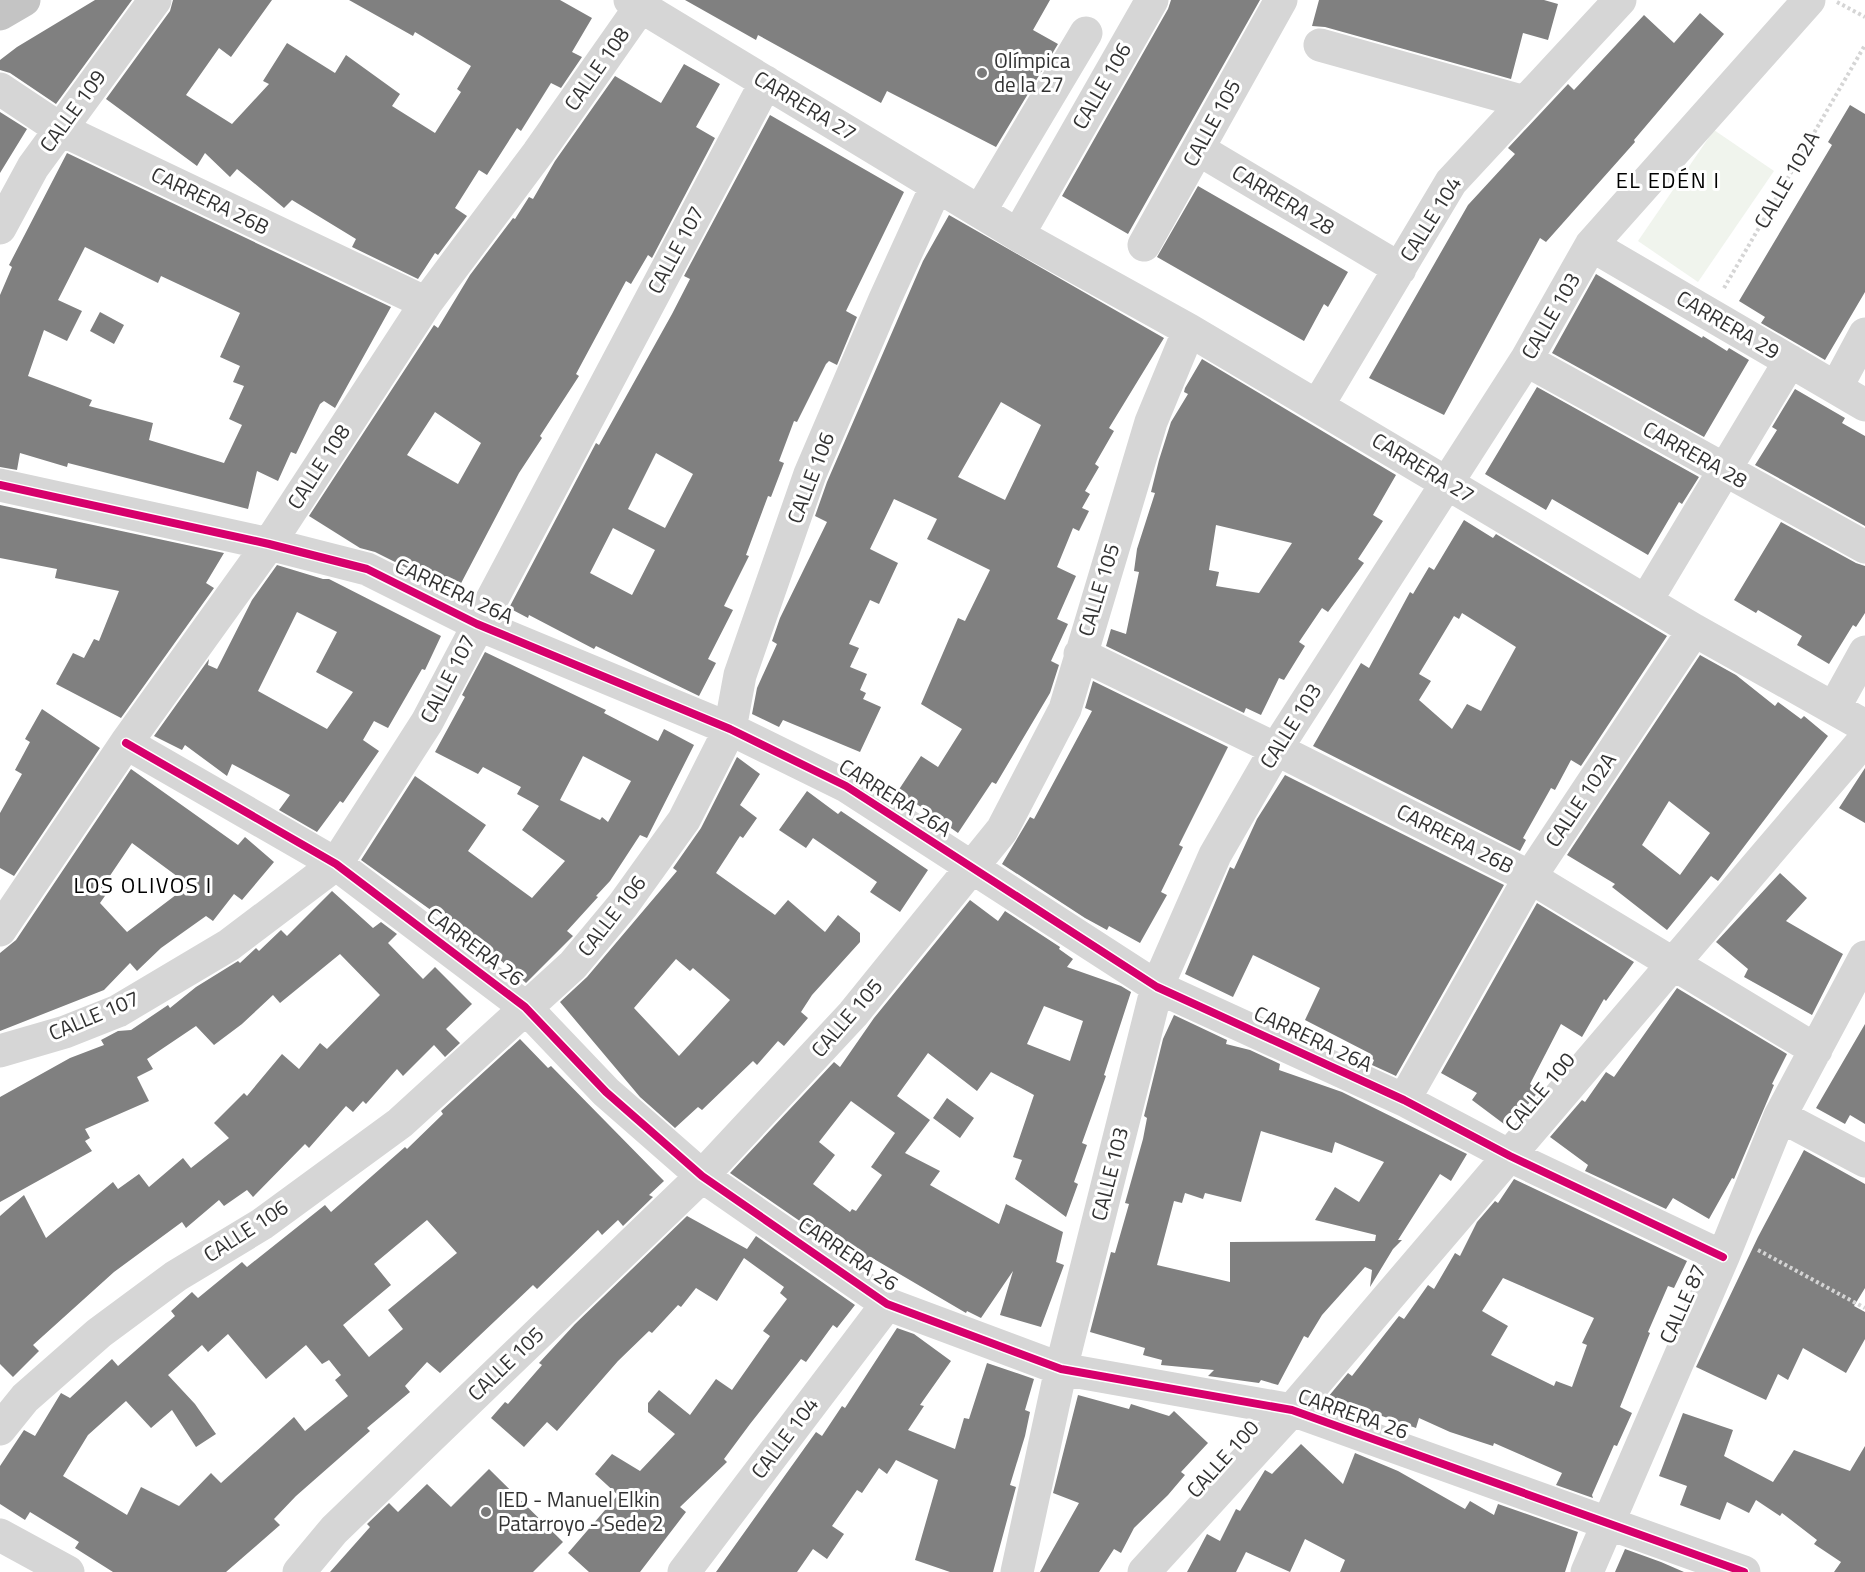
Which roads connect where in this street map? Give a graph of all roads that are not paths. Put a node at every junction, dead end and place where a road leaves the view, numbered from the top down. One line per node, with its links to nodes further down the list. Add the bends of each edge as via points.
1 (24, 0): 8 (highway)
2 (154, 0): 14 (street, CALLE 109)
3 (1281, 0): 15 (street, CALLE 105)
4 (1620, 0): 13 (street, CALLE 104)
5 (1805, 2): 21 (street, CALLE 103)
6 (636, 3): 11 (street, CARRERA 27); 23 (street, CALLE 108, via 538,153)
7 (1142, 3): 19 (street, CALLE 106)
8 (0, 14)
9 (1086, 33): 17 (street)
10 (1320, 45): 13 (street)
11 (766, 82): 16 (street, CARRERA 27); 37 (street, CALLE 107)
12 (0, 89): 14 (street, CARRERA 26B)
13 (1525, 102): 22 (street, CALLE 104, via 1451,182)
14 (60, 129): 18 (street, CALLE 109, via 33,167); 23 (street, CARRERA 26B)
15 (1198, 149): 20 (street, CALLE 105); 22 (street, CARRERA 28)
16 (936, 187): 17 (street, CARRERA 27); 43 (street, CALLE 106, via 810,474 740,675)
17 (980, 211): 19 (street, CARRERA 27)
18 (0, 228)
19 (1018, 235): 24 (street, CARRERA 27)
20 (1144, 245)
21 (1591, 245): 26 (street, CALLE 103); 27 (street, CARRERA 29)
22 (1400, 269): 29 (street, CALLE 104)
23 (426, 303): 34 (street, CALLE 108)
24 (1189, 330): 29 (street, CARRERA 27); 40 (street, CALLE 105, via 1151,422)
25 (1865, 334): 28 (street)
26 (1526, 360): 31 (street, CARRERA 28); 32 (street, CALLE 103)
27 (1790, 361): 28 (street, CARRERA 29); 31 (street)
28 (1836, 388): 30 (street, CARRERA 29)
29 (1318, 405): 32 (street, CARRERA 27)
30 (1865, 405)
31 (1725, 472): 35 (street, CARRERA 28); 36 (street)
32 (1448, 482): 36 (street, CARRERA 27); 46 (street, CALLE 103)
33 (0, 485): 34 (street, CARRERA 26A)
34 (269, 544): 37 (street, CARRERA 26A, via 366,569); 45 (street, CALLE 108)
35 (1865, 548)
36 (1646, 601): 38 (street, CARRERA 27)
37 (477, 624): 43 (street, CARRERA 26A); 47 (street, CALLE 107, via 427,722)
38 (1694, 630): 41 (street, CARRERA 27); 49 (street, CALLE 102A)
39 (1865, 652): 41 (street)
40 (1080, 654): 46 (street, CARRERA 26B); 48 (street, CALLE 105, via 1065,709 1002,830)
41 (1834, 708): 42 (street, CARRERA 27)
42 (1865, 726)
43 (730, 729): 48 (street, CARRERA 26A, via 846,786); 54 (street, CALLE 106, via 684,820 623,906 573,965)
44 (1865, 739): 52 (street, CALLE 100)
45 (126, 743): 47 (street, CARRERA 26); 50 (street, CALLE 108)
46 (1276, 749): 49 (street, CARRERA 26B); 53 (street, CALLE 103, via 1215,855)
47 (336, 864): 54 (street, CARRERA 26); 56 (street, CALLE 107, via 229,945 118,1011)
48 (970, 867): 53 (street, CARRERA 26A); 61 (street, CALLE 105, via 853,1014)
49 (1530, 877): 52 (street, CARRERA 26B); 57 (street, CALLE 102A)
50 (4, 915)
51 (1865, 957): 55 (street, CALLE 87)
52 (1674, 962): 55 (street, CARRERA 26B); 59 (street, CALLE 100)
53 (1157, 987): 57 (street, CARRERA 26A); 64 (street, CALLE 103)
54 (525, 1007): 61 (street, CARRERA 26, via 606,1092); 66 (street, CALLE 106, via 400,1123 262,1224 176,1276 99,1333 25,1398)
55 (1816, 1050): 58 (street, CALLE 87)
56 (0, 1051)
57 (1404, 1100): 59 (street, CARRERA 26A)
58 (1780, 1116): 60 (street); 62 (street, CALLE 87)
59 (1510, 1156): 62 (street, CARRERA 26A); 65 (street, CALLE 100)
60 (1865, 1161)
61 (702, 1176): 63 (street, CARRERA 26); 70 (street, CALLE 105, via 334,1530)
62 (1727, 1247): 67 (street, CALLE 87)
63 (887, 1304): 64 (street, CARRERA 26); 71 (street, CALLE 104)
64 (1061, 1369): 65 (street, CARRERA 26); 72 (street, CALLE 103)
65 (1292, 1410): 67 (street, CARRERA 26); 73 (street, CALLE 100)
66 (0, 1429)
67 (1606, 1523): 74 (street, CALLE 87); 75 (street, CARRERA 26)
68 (0, 1534): 69 (street)
69 (68, 1572)
70 (299, 1572)
71 (685, 1572)
72 (1017, 1572)
73 (1144, 1572)
74 (1587, 1572)
75 (1744, 1572)

